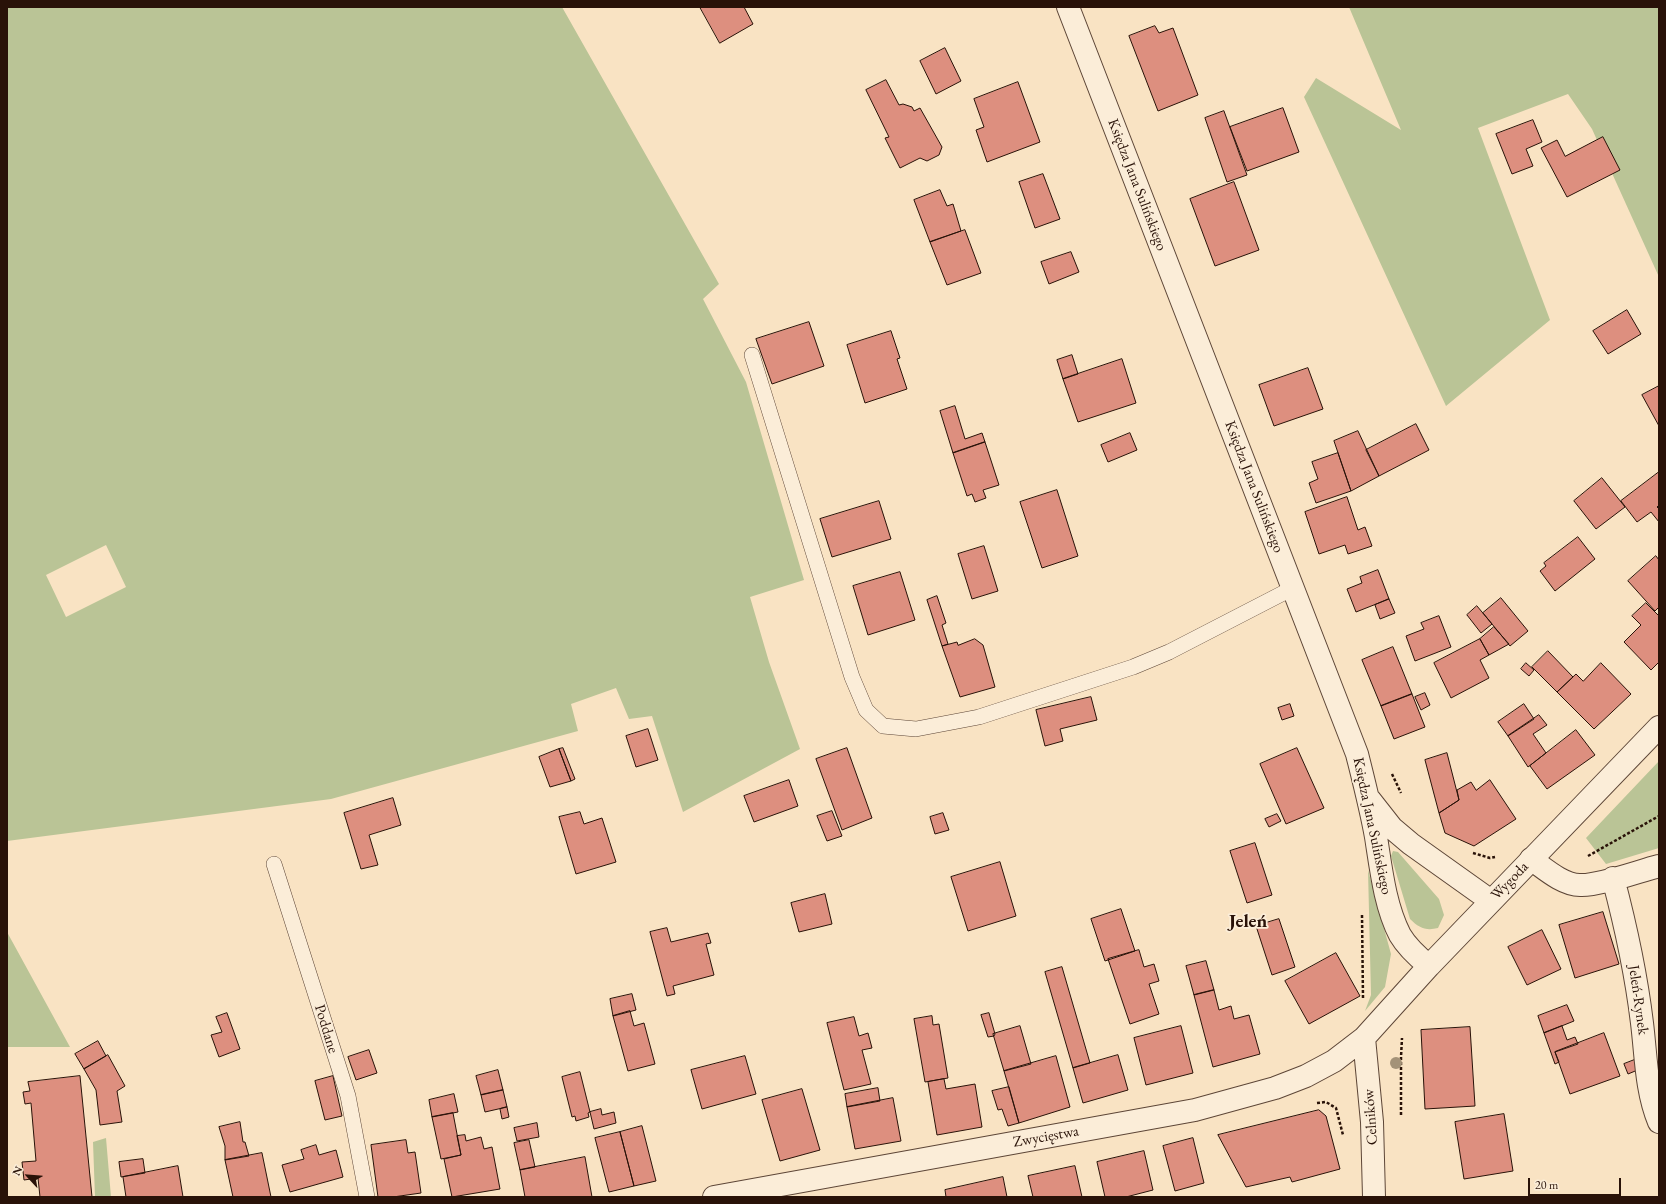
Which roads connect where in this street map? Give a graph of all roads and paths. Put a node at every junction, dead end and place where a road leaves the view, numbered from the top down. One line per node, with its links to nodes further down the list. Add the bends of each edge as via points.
1 (1068, 7): 3 (street, Księdza Jana Sulińskiego)
2 (752, 355): 3 (lane, via 852,677 866,710 883,726 916,729 979,717 1133,667 1169,652)
3 (1293, 588): 7 (street, Księdza Jana Sulińskiego, via 1357,754)
4 (1659, 727): 12 (street, Wygoda)
5 (1391, 774): 6 (path)
6 (1402, 794)
7 (1369, 799): 16 (street, via 1392,828 1411,844); 18 (street, Księdza Jana Sulińskiego, via 1383,876 1400,935 1415,954)
8 (1659, 816): 9 (path)
9 (1600, 849)
10 (1471, 852): 11 (path, via 1490,858)
11 (1497, 857)
12 (1531, 859): 15 (street, via 1561,879 1580,886); 16 (street, Wygoda)
13 (274, 864): 24 (lane, Poddane, via 348,1096)
14 (1659, 866): 15 (street)
15 (1613, 878): 23 (street, Jeleń-Rynek, via 1629,937 1646,1066)
16 (1491, 901): 18 (street, Wygoda)
17 (1362, 910): 19 (path)
18 (1429, 966): 21 (street, Wygoda)
19 (1363, 1003)
20 (1403, 1035): 22 (path, via 1400,1057)
21 (1364, 1038): 25 (street, Zwycięstwa, via 1334,1061 1306,1076 1275,1088 1195,1110); 26 (street, Celników, via 1372,1122)
22 (1401, 1117)
23 (1659, 1122)
24 (367, 1197)
25 (714, 1197)
26 (1374, 1197)

